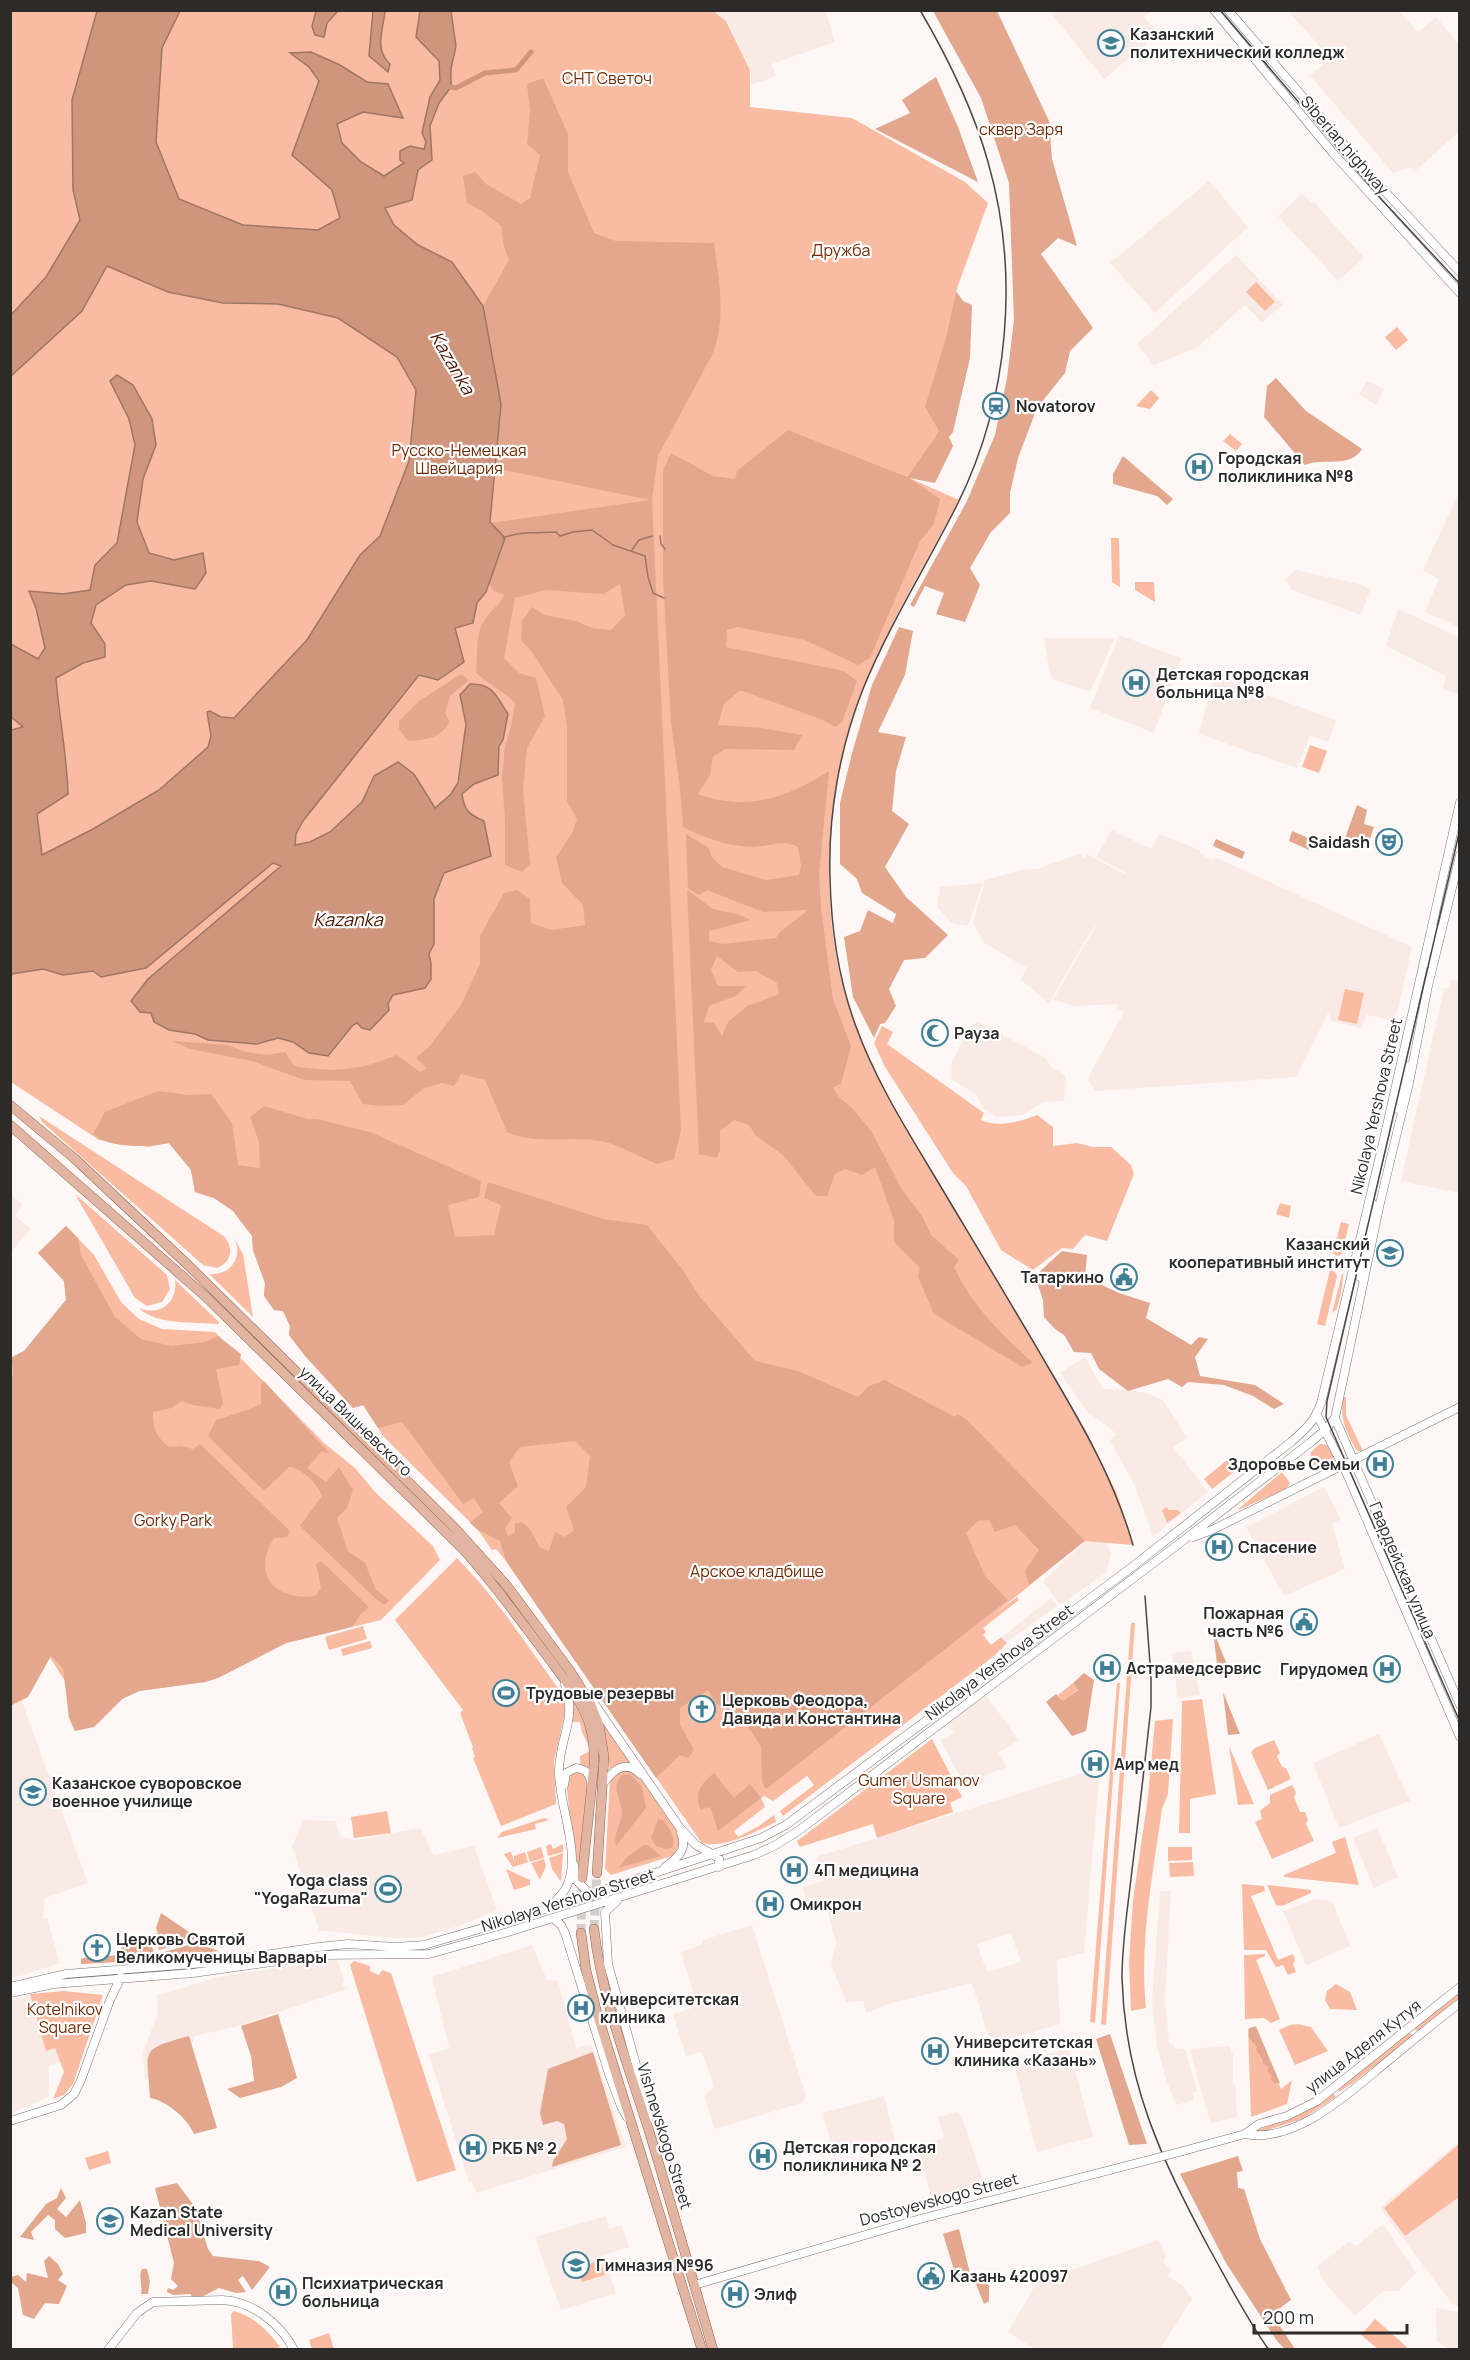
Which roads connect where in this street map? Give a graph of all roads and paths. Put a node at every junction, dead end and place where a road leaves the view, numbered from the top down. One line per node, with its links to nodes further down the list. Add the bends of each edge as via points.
1 (1214, 10): 4 (main road, Siberian highway, via 1333,153)
2 (1228, 10): 3 (main road, Siberian highway, via 1385,192)
3 (1460, 272)
4 (1460, 293)
5 (1460, 802): 7 (main road, Nikolaya Yershova Street)
6 (1460, 855): 8 (main road, Nikolaya Yershova Street)
7 (1438, 896): 9 (main road); 11 (main road, Nikolaya Yershova Street)
8 (1446, 912): 9 (main road); 10 (main road, Nikolaya Yershova Street)
9 (1431, 950): 10 (main road); 11 (main road)
10 (1428, 986): 15 (main road, Nikolaya Yershova Street, via 1417,1040 1403,1081)
11 (1411, 1015): 14 (main road, via 1400,1081)
12 (10, 1105): 26 (main road, улица Вишневского, via 113,1195 246,1321 452,1525 507,1586)
13 (10, 1125): 27 (main road, улица Вишневского, via 205,1296 462,1548)
14 (1383, 1143): 16 (main road); 17 (main road, Nikolaya Yershova Street)
15 (1388, 1165): 16 (main road); 18 (main road, Nikolaya Yershova Street)
16 (1370, 1219): 17 (main road); 18 (main road)
17 (1354, 1260): 20 (main road, Nikolaya Yershova Street)
18 (1355, 1314): 21 (main road, Nikolaya Yershova Street)
19 (1460, 1407): 23 (main road)
20 (1317, 1415): 21 (main road); 22 (main road, Гвардейская улица); 32 (main road, Nikolaya Yershova Street, via 1297,1437 1158,1547 786,1825)
21 (1335, 1418): 22 (main road, Nikolaya Yershova Street); 23 (main road, Гвардейская улица)
22 (1325, 1431): 24 (main road, Гвардейская улица); 25 (main road, Nikolaya Yershova Street)
23 (1353, 1460): 24 (main road); 28 (main road, Гвардейская улица)
24 (1343, 1466): 25 (main road); 29 (main road, Гвардейская улица)
25 (1184, 1541): 34 (main road, Nikolaya Yershova Street, via 798,1831)
26 (570, 1671): 30 (main road, via 590,1703 598,1725 603,1746); 33 (main road, via 680,1828 696,1845)
27 (564, 1679): 31 (main road, via 593,1734); 41 (main road, via 571,1711 559,1776 570,1866 566,1889)
28 (1460, 1705)
29 (1460, 1737)
30 (603, 1784): 36 (main road); 37 (main road, via 619,1768 636,1770 679,1830 684,1843 680,1855)
31 (592, 1802): 38 (main road); 39 (main road, via 589,1774 581,1769 569,1770 563,1781 574,1875)
32 (731, 1849): 33 (main road, Nikolaya Yershova Street); 34 (main road)
33 (714, 1854): 35 (main road, via 720,1860); 37 (main road, Nikolaya Yershova Street)
34 (735, 1862): 35 (main road, Nikolaya Yershova Street)
35 (719, 1867): 40 (main road, Nikolaya Yershova Street)
36 (597, 1873)
37 (653, 1873): 39 (main road, Nikolaya Yershova Street)
38 (582, 1878)
39 (590, 1894): 41 (main road, Nikolaya Yershova Street)
40 (629, 1895): 42 (main road, Nikolaya Yershova Street); 57 (main road, via 605,1912 606,1956 647,2104)
41 (550, 1908): 45 (main road, Nikolaya Yershova Street, via 424,1945 330,1945 217,1962)
42 (553, 1918): 46 (main road, Nikolaya Yershova Street, via 445,1951 415,1955 322,1955 233,1969); 56 (main road, via 565,1933 609,2074)
43 (594, 1929): 57 (main road, Vishnevskogo Street, via 608,2005)
44 (581, 1933): 56 (main road, Vishnevskogo Street, via 591,1991)
45 (122, 1970): 46 (main road); 47 (main road, Nikolaya Yershova Street, via 66,1974)
46 (121, 1979): 49 (main road, Nikolaya Yershova Street, via 54,1984); 55 (main road, via 74,2094 61,2105)
47 (10, 1987)
48 (1460, 1988): 51 (main road, улица Аделя Кутуя)
49 (10, 1993)
50 (1460, 2003): 52 (main road, улица Аделя Кутуя)
51 (1410, 2028): 52 (main road); 53 (main road, улица Аделя Кутуя)
52 (1417, 2037): 54 (main road, улица Аделя Кутуя)
53 (1336, 2086): 54 (main road, via 1340,2095); 58 (main road, улица Аделя Кутуя, via 1317,2101 1259,2124)
54 (1348, 2094): 58 (main road, улица Аделя Кутуя, via 1295,2127 1261,2137)
55 (10, 2121)
56 (633, 2126): 60 (main road, Vishnevskogo Street)
57 (649, 2131): 60 (main road, Vishnevskogo Street)
58 (1245, 2134): 59 (main road, улица Аделя Кутуя)
59 (1203, 2145): 60 (main road, Dostoyevskogo Street, bridge, via 920,2219)
60 (689, 2287): 63 (main road, Vishnevskogo Street); 64 (main road, Vishnevskogo Street)
61 (108, 2349): 62 (main road, via 137,2313 153,2302 222,2300 254,2309 281,2330)
62 (294, 2349)
63 (702, 2349)
64 (713, 2349)

